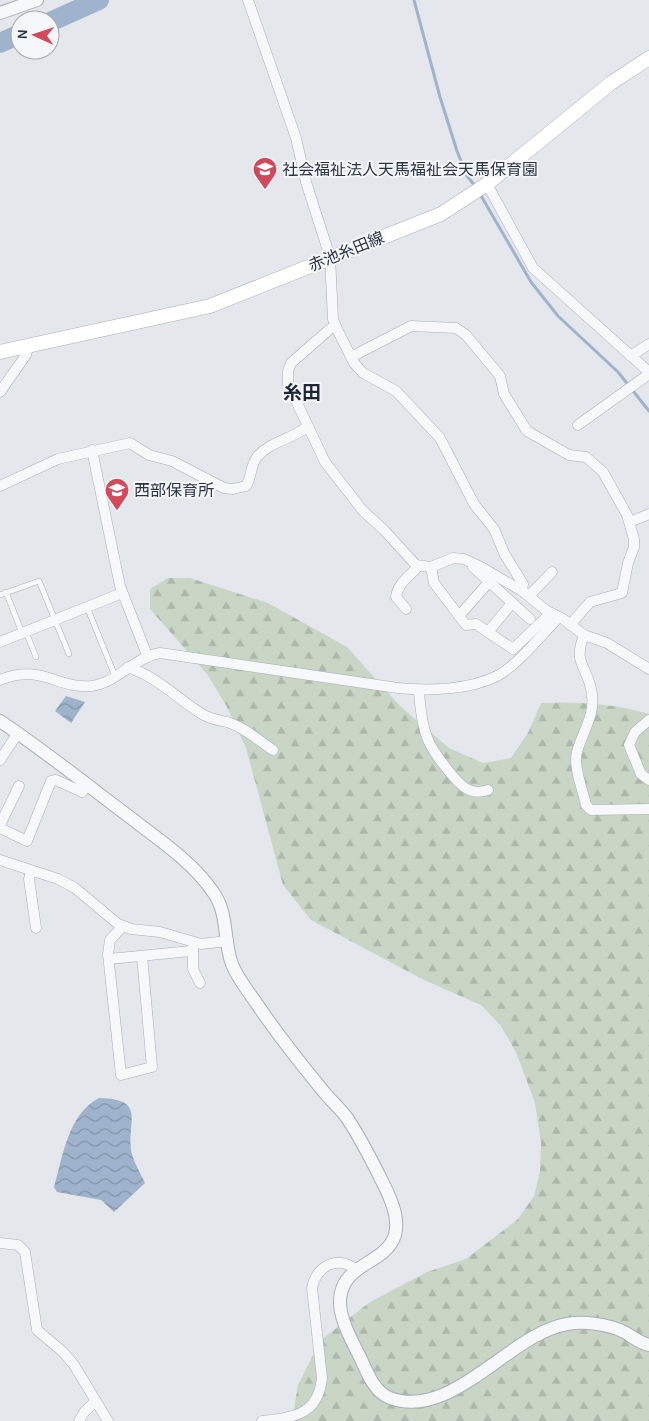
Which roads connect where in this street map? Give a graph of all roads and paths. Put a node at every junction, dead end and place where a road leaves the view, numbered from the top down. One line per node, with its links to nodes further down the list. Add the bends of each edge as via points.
1 (36, 0): 3 (street)
2 (248, 0): 6 (street, via 296,138)
3 (0, 14)
4 (649, 58): 5 (main road, 赤池糸田線, via 611,83)
5 (487, 184): 6 (main road, 赤池糸田線, via 441,214); 11 (street, via 533,268)
6 (330, 257): 7 (street); 9 (main road, 赤池糸田線, via 210,306)
7 (336, 326): 12 (street); 16 (street, via 291,363 288,371 288,384)
8 (649, 344): 11 (street)
9 (28, 346): 10 (main road, 赤池糸田線); 14 (street, via 26,355)
10 (0, 352)
11 (631, 356): 13 (street)
12 (351, 358): 20 (street, via 411,326 456,328 466,334 500,376 504,394 527,430 569,455 586,458 603,472); 28 (street, via 363,373 396,391 440,438 474,504 494,529)
13 (649, 373): 15 (street)
14 (0, 392)
15 (578, 425)
16 (307, 427): 17 (street, via 263,452 255,459 246,486 234,489 224,488 172,461 149,455 130,443); 22 (street, via 325,462 363,511)
17 (92, 450): 18 (street, via 58,459); 27 (street)
18 (0, 486)
19 (649, 514): 20 (street)
20 (630, 522): 37 (street, via 634,547 622,593 590,602)
21 (474, 564): 23 (street, via 453,558); 25 (street, via 473,568); 28 (street)
22 (418, 566): 23 (street); 32 (street, via 401,582 396,594)
23 (431, 567): 34 (street, via 434,583)
24 (552, 572): 28 (street)
25 (489, 582): 30 (street); 34 (street)
26 (6, 592): 29 (lane); 36 (lane, via 39,580); 38 (lane)
27 (122, 593): 31 (street); 43 (street)
28 (526, 593): 33 (street)
29 (0, 594)
30 (512, 603): 35 (street); 39 (street)
31 (87, 607): 36 (street); 47 (lane)
32 (406, 609)
33 (555, 615): 37 (street); 39 (street, via 513,650); 49 (street, via 508,668 496,676 453,688)
34 (460, 616): 39 (street, via 466,625 476,624)
35 (530, 619)
36 (54, 620): 38 (street); 42 (lane)
37 (570, 625): 40 (street)
38 (24, 632): 41 (street); 44 (lane)
39 (488, 632)
40 (584, 635): 46 (street, via 612,646); 59 (street, via 580,643 579,663 592,690 592,715 576,759 586,805 591,810)
41 (0, 642)
42 (69, 654)
43 (147, 655): 45 (street); 49 (street, via 160,653)
44 (36, 658)
45 (128, 667): 47 (street); 53 (street, via 160,682 201,714 228,722)
46 (649, 669)
47 (115, 676): 48 (street, via 103,684 87,686 25,673)
48 (0, 680)
49 (419, 690): 58 (street, via 428,740 434,751 468,790)
50 (649, 720): 55 (street, via 635,732 629,745 641,774)
51 (0, 721): 52 (street)
52 (18, 733): 54 (street); 56 (street)
53 (272, 750)
54 (0, 760)
55 (649, 780)
56 (87, 785): 60 (street, via 82,792 56,780 51,781 27,841); 65 (street, via 176,854 214,892 223,911)
57 (19, 786): 60 (street)
58 (488, 790)
59 (649, 810)
60 (0, 826)
61 (0, 860): 62 (street)
62 (31, 871): 63 (street, via 58,879 82,892); 64 (street, via 29,879)
63 (123, 926): 66 (street, via 160,932); 68 (street, via 110,940)
64 (36, 928)
65 (228, 941): 66 (street); 71 (street, via 232,964 258,1006 346,1117 389,1196 397,1221 396,1233 390,1246)
66 (192, 946): 67 (street); 69 (street, via 193,969)
67 (142, 956): 68 (street); 68 (street, via 152,1067 126,1076 121,1075)
68 (108, 959)
69 (200, 983)
70 (0, 1243): 73 (street, via 18,1245 25,1252 37,1330 70,1360)
71 (357, 1270): 72 (street, via 344,1282 339,1301 341,1319 374,1385 394,1400 426,1402 446,1394 549,1328 570,1323 621,1330); 76 (street, via 340,1261 328,1266 314,1279 312,1288 322,1378 316,1404 300,1413)
72 (649, 1345)
73 (96, 1401): 74 (street); 75 (street)
74 (79, 1421)
75 (108, 1421)
76 (262, 1421)

